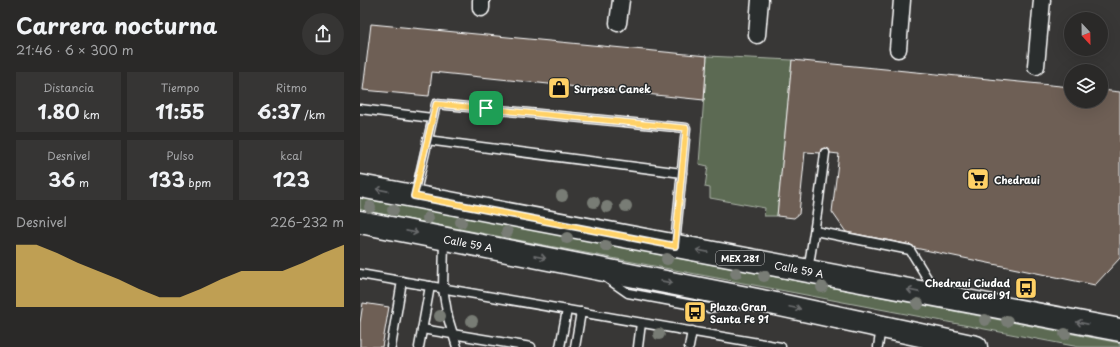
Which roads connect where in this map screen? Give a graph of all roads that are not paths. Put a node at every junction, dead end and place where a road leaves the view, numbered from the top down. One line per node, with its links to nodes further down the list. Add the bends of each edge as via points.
1 (621, 0): 5 (street)
2 (760, 0): 6 (street)
3 (902, 0): 7 (street)
4 (1042, 0): 8 (street)
5 (618, 23)
6 (757, 35)
7 (898, 49)
8 (1036, 66)
9 (360, 109): 10 (lane)
10 (432, 118): 11 (lane); 13 (lane, via 436,104 686,128)
11 (427, 140): 13 (lane); 15 (lane)
12 (825, 153): 17 (lane)
13 (682, 173): 19 (lane)
14 (360, 186): 15 (main road, Calle 59 A / MEX 281, one-way to 14)
15 (414, 196): 19 (main road, Calle 59 A / MEX 281)
16 (360, 222): 18 (main road, Calle 59 A, one-way to 18)
17 (815, 230): 20 (lane); 25 (lane, via 910,250)
18 (444, 238): 24 (lane); 33 (main road, Calle 59 A, one-way to 33, via 757,300)
19 (675, 246): 20 (main road, Calle 59 A / MEX 281, one-way to 19)
20 (808, 271): 25 (main road, Calle 59 A / MEX 281, one-way to 20)
21 (360, 274): 22 (lane)
22 (402, 281): 23 (lane); 36 (lane)
23 (430, 286): 24 (lane); 29 (lane)
24 (443, 288): 26 (lane); 32 (lane)
25 (938, 295): 30 (main road, Calle 59 A / MEX 281, one-way to 25)
26 (567, 310): 27 (lane); 40 (lane)
27 (581, 312): 28 (lane); 41 (lane)
28 (641, 323): 31 (lane); 42 (lane)
29 (422, 329): 32 (lane); 37 (lane)
30 (1120, 330)
31 (692, 331): 34 (lane); 43 (lane)
32 (453, 334): 38 (lane); 39 (lane)
33 (879, 337): 45 (main road, Calle 59 A)
34 (754, 345): 35 (lane)
35 (764, 346): 44 (lane)
36 (391, 347)
37 (419, 347)
38 (457, 347)
39 (531, 347)
40 (560, 347)
41 (575, 347)
42 (638, 347)
43 (689, 347)
44 (780, 347)
45 (976, 347)

